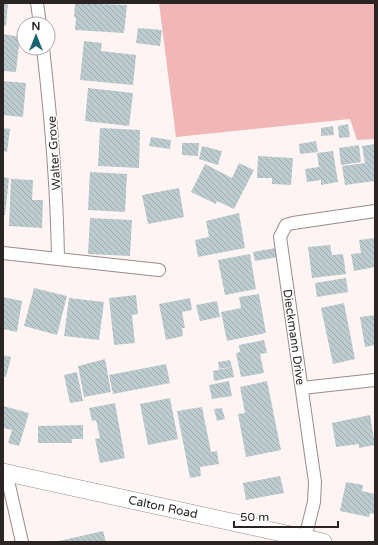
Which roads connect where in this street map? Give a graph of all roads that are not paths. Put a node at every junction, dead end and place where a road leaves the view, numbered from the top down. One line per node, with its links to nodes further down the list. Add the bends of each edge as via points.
1 (37, 3): 2 (street)
2 (39, 16)
3 (44, 56): 6 (street, Walter Grove, via 57,201)
4 (375, 211): 9 (street, Dieckmann Drive, via 302,221 286,225 282,230 280,237)
5 (3, 253): 6 (street)
6 (58, 259): 7 (street)
7 (159, 270)
8 (375, 380): 9 (street)
9 (302, 388): 11 (street, Dieckmann Drive, via 315,492)
10 (4, 472): 11 (main road, Calton Road); 12 (street)
11 (305, 538): 13 (main road, Calton Road)
12 (22, 542)
13 (322, 542)

